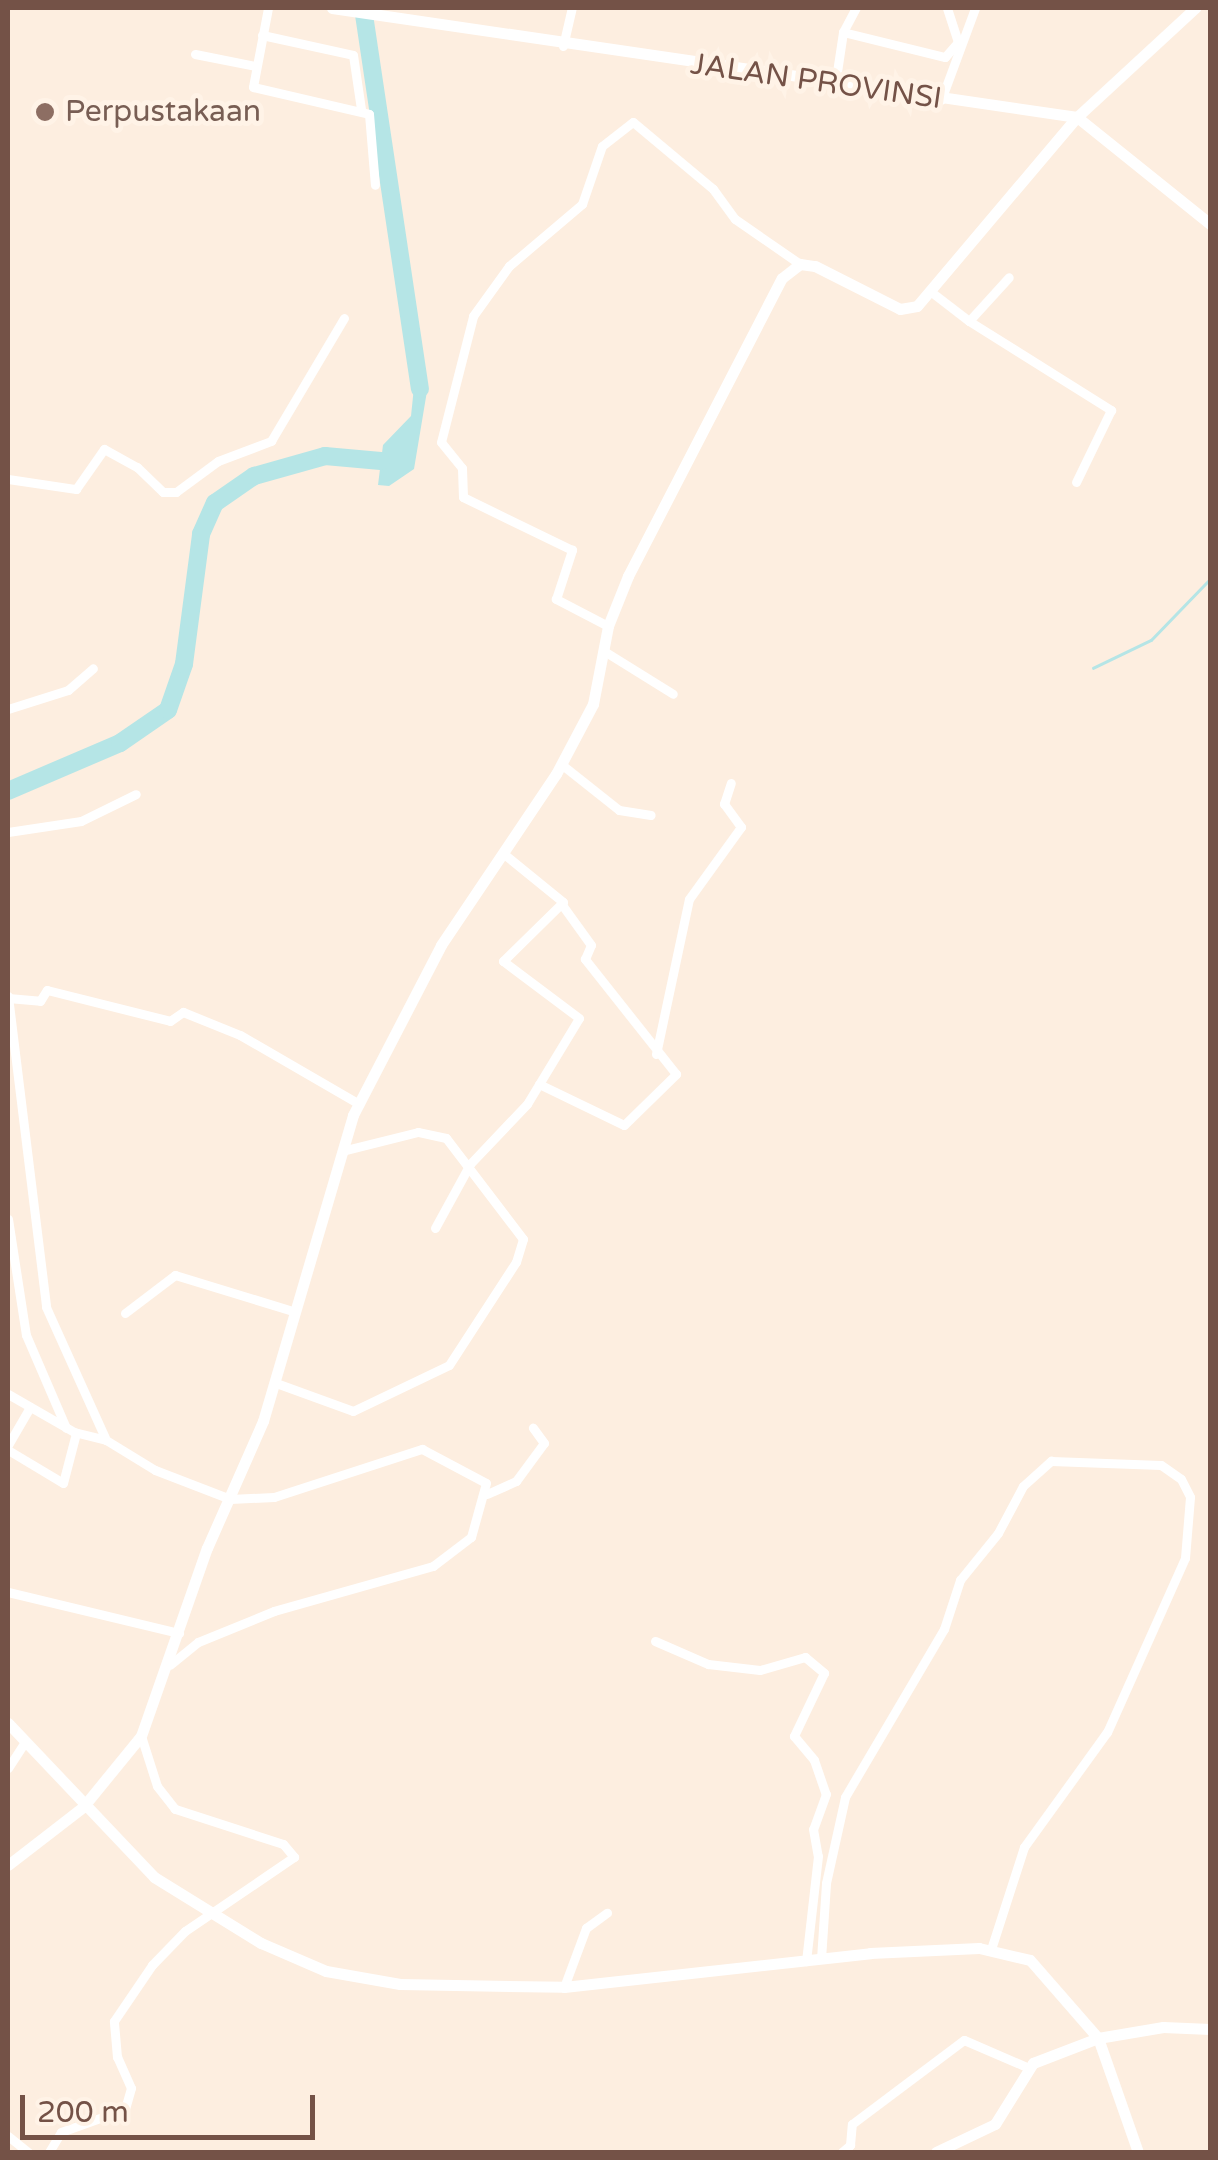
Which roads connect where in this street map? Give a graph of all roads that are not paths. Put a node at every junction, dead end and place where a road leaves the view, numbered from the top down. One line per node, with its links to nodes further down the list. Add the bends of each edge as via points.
1 (268, 8): 9 (street)
2 (332, 8): 10 (street, JALAN PROVINSI)
3 (572, 8): 10 (street)
4 (856, 8): 8 (street)
5 (946, 8): 8 (street, via 958,42 946,57)
6 (975, 8): 14 (street)
7 (1194, 8): 16 (street)
8 (843, 32): 13 (street)
9 (262, 35): 12 (street); 15 (street, via 353,55)
10 (563, 46): 13 (street, JALAN PROVINSI)
11 (194, 54): 12 (street)
12 (255, 66): 15 (street, via 251,82 257,90)
13 (836, 86): 14 (street, JALAN PROVINSI)
14 (940, 100): 16 (street, JALAN PROVINSI)
15 (361, 109): 17 (street, via 371,118)
16 (1077, 117): 18 (street); 21 (street)
17 (375, 185)
18 (1210, 224)
19 (800, 264): 21 (street, via 905,311); 26 (street, via 782,278); 26 (street, via 735,219 713,189 633,122 602,146 582,204 509,266 473,316 441,442 462,468 463,497 572,550 556,599)
20 (1009, 277): 23 (street)
21 (930, 291): 23 (street)
22 (344, 318): 24 (street, via 271,440 218,461 176,492 164,492 104,449 76,488)
23 (969, 321): 25 (street, via 1111,410)
24 (8, 479)
25 (1076, 482)
26 (608, 626): 27 (street)
27 (604, 651): 29 (street); 31 (street, via 593,704)
28 (93, 668): 30 (street, via 68,690)
29 (672, 694)
30 (8, 708)
31 (561, 764): 34 (street, via 619,810); 36 (street)
32 (731, 782): 39 (street, via 724,804 741,826 689,899)
33 (136, 794): 35 (street, via 81,822)
34 (651, 815)
35 (8, 832)
36 (504, 854): 37 (street); 41 (street, via 440,946)
37 (562, 906): 39 (street, via 591,944 586,959); 40 (street, via 503,957 579,1016)
38 (8, 997): 41 (street, via 40,1001 47,990 90,1006 170,1021 183,1012 240,1035); 54 (street, via 46,1307)
39 (656, 1054): 40 (street, via 676,1074 624,1124)
40 (539, 1084): 43 (street)
41 (359, 1104): 42 (street)
42 (342, 1151): 43 (street, via 431,1132); 47 (street)
43 (470, 1164): 45 (street); 49 (street, via 523,1239 462,1352 450,1365 353,1411)
44 (8, 1219): 46 (street)
45 (435, 1228)
46 (8, 1232): 53 (street, via 26,1336)
47 (293, 1311): 48 (street, via 174,1276); 49 (street)
48 (126, 1313)
49 (276, 1383): 57 (street)
50 (8, 1394): 51 (street)
51 (30, 1407): 53 (street); 55 (street)
52 (533, 1428): 56 (street, via 544,1443 516,1481)
53 (71, 1431): 54 (street); 55 (street, via 63,1483)
54 (106, 1440): 57 (street, via 154,1470)
55 (8, 1447)
56 (487, 1494): 57 (street, via 474,1473 422,1450 290,1493); 61 (street, via 469,1541 434,1566 274,1611 198,1642)
57 (230, 1499): 59 (street)
58 (8, 1592): 59 (street)
59 (178, 1632): 61 (street)
60 (655, 1641): 72 (street, via 708,1664 760,1670 805,1657 824,1673 794,1736 814,1760 826,1794 813,1829 818,1856)
61 (170, 1665): 63 (street)
62 (8, 1724): 64 (street)
63 (141, 1736): 66 (street); 69 (street, via 157,1786 175,1809 293,1852 291,1862)
64 (24, 1742): 65 (street); 66 (street)
65 (8, 1768)
66 (83, 1806): 67 (street); 69 (street, via 140,1865)
67 (8, 1864)
68 (606, 1913): 73 (street, via 586,1928)
69 (208, 1914): 73 (street, via 298,1961 352,1977 483,1988); 79 (street, via 167,1947 114,2021 117,2057 131,2088 126,2109 61,2132)
70 (991, 1949): 71 (street); 71 (street, via 1024,1847 1114,1720 1185,1558 1190,1498 1181,1479 1161,1465 1056,1460 1036,1468 1023,1486 998,1533 960,1580 944,1629 845,1797 826,1883); 75 (street, via 1030,1960)
71 (821, 1959): 72 (street)
72 (806, 1960): 73 (street)
73 (564, 1986)
74 (1210, 2029): 75 (street, via 1163,2027)
75 (1098, 2038): 76 (street); 82 (street)
76 (1029, 2068): 80 (street, via 964,2040 852,2124); 81 (street, via 995,2124)
77 (8, 2136): 78 (street)
78 (28, 2152)
79 (50, 2152)
80 (842, 2152)
81 (936, 2152)
82 (1138, 2152)

